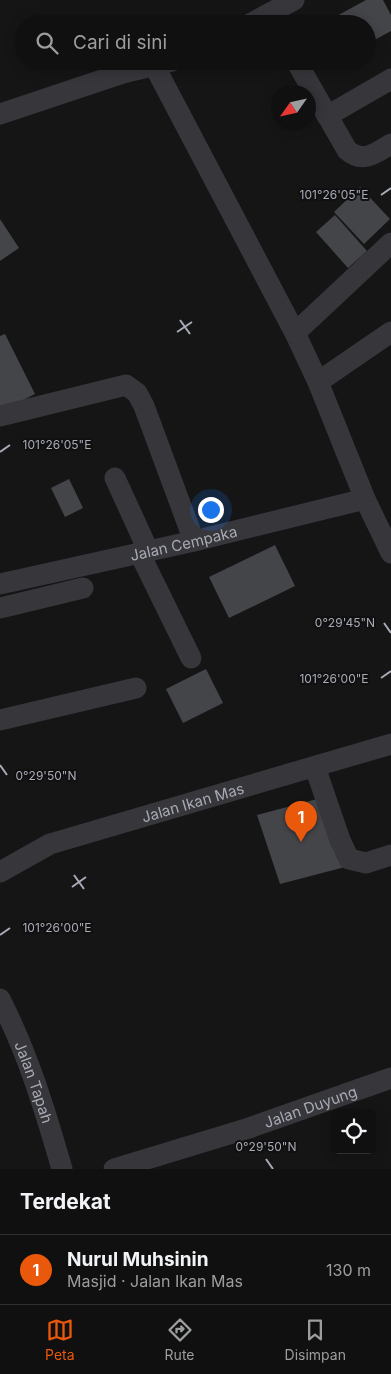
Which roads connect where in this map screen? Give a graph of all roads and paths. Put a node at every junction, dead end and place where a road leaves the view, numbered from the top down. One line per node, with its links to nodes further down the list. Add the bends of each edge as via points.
1 (294, 0): 2 (street)
2 (268, 12)
3 (137, 70): 7 (street)
4 (167, 70): 11 (street)
5 (301, 70): 8 (street)
6 (391, 79): 8 (street)
7 (0, 114)
8 (327, 116): 9 (street, via 353,155 360,158 370,156)
9 (391, 144)
10 (391, 243): 11 (street)
11 (296, 332): 13 (street)
12 (391, 332): 13 (street)
13 (318, 382): 16 (street)
14 (0, 416): 18 (street, via 126,385 137,393 147,413)
15 (115, 478): 19 (street)
16 (365, 499): 17 (street); 18 (street, Jalan Cempaka)
17 (383, 512): 20 (street)
18 (194, 541): 19 (street, Jalan Cempaka)
19 (144, 551): 21 (street, Jalan Cempaka); 25 (street)
20 (391, 552)
21 (9, 582): 23 (street)
22 (83, 588): 23 (street)
23 (23, 602): 24 (street)
24 (0, 608)
25 (191, 658)
26 (136, 688): 27 (street)
27 (0, 720)
28 (391, 744): 29 (street, Jalan Ikan Mas)
29 (315, 767): 30 (street, via 349,859 366,863); 31 (street, Jalan Ikan Mas, via 50,844)
30 (391, 855)
31 (0, 872)
32 (0, 999): 34 (street, Jalan Tapah, via 20,1039 40,1092)
33 (391, 1078): 35 (street, Jalan Duyung, via 249,1128)
34 (62, 1169)
35 (114, 1169)

